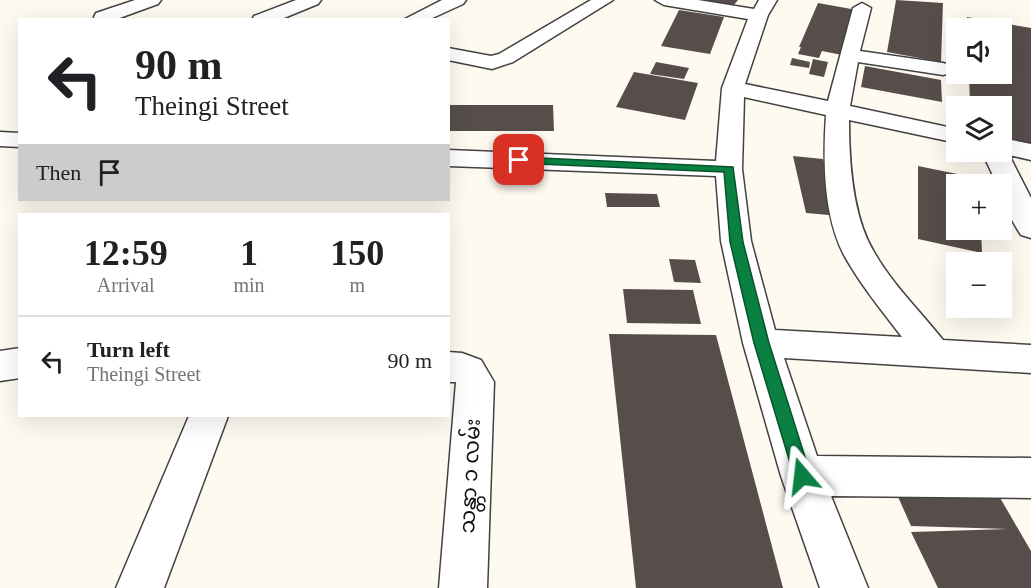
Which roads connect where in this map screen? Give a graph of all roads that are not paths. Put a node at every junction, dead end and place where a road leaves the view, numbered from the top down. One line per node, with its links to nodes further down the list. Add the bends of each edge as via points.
1 (152, 0): 8 (street)
2 (312, 0): 9 (street)
3 (457, 0): 10 (street)
4 (604, 0): 11 (street, via 492,63)
5 (664, 0): 6 (street)
6 (764, 7): 14 (street)
7 (862, 8): 12 (street)
8 (104, 18)
9 (266, 18)
10 (416, 18)
11 (450, 54)
12 (849, 55): 13 (street); 15 (street)
13 (943, 69)
14 (733, 88): 15 (street); 23 (street)
15 (838, 111): 16 (street); 26 (street, via 841,182 850,232 859,253)
16 (946, 134)
17 (0, 139): 18 (street)
18 (18, 140)
19 (1012, 148): 20 (street)
20 (1031, 152)
21 (450, 158): 23 (street)
22 (1001, 162): 24 (street)
23 (729, 169): 25 (street, via 736,242)
24 (1031, 228)
25 (761, 343): 26 (street); 32 (street)
26 (933, 353): 27 (street)
27 (1031, 359)
28 (18, 363): 29 (street)
29 (0, 366)
30 (457, 367): 35 (street, သန္တာ ၁ လမ်း, via 473,373 475,382)
31 (208, 417): 34 (street)
32 (802, 476): 33 (street); 36 (street)
33 (1031, 478)
34 (140, 588)
35 (463, 588)
36 (844, 588)

